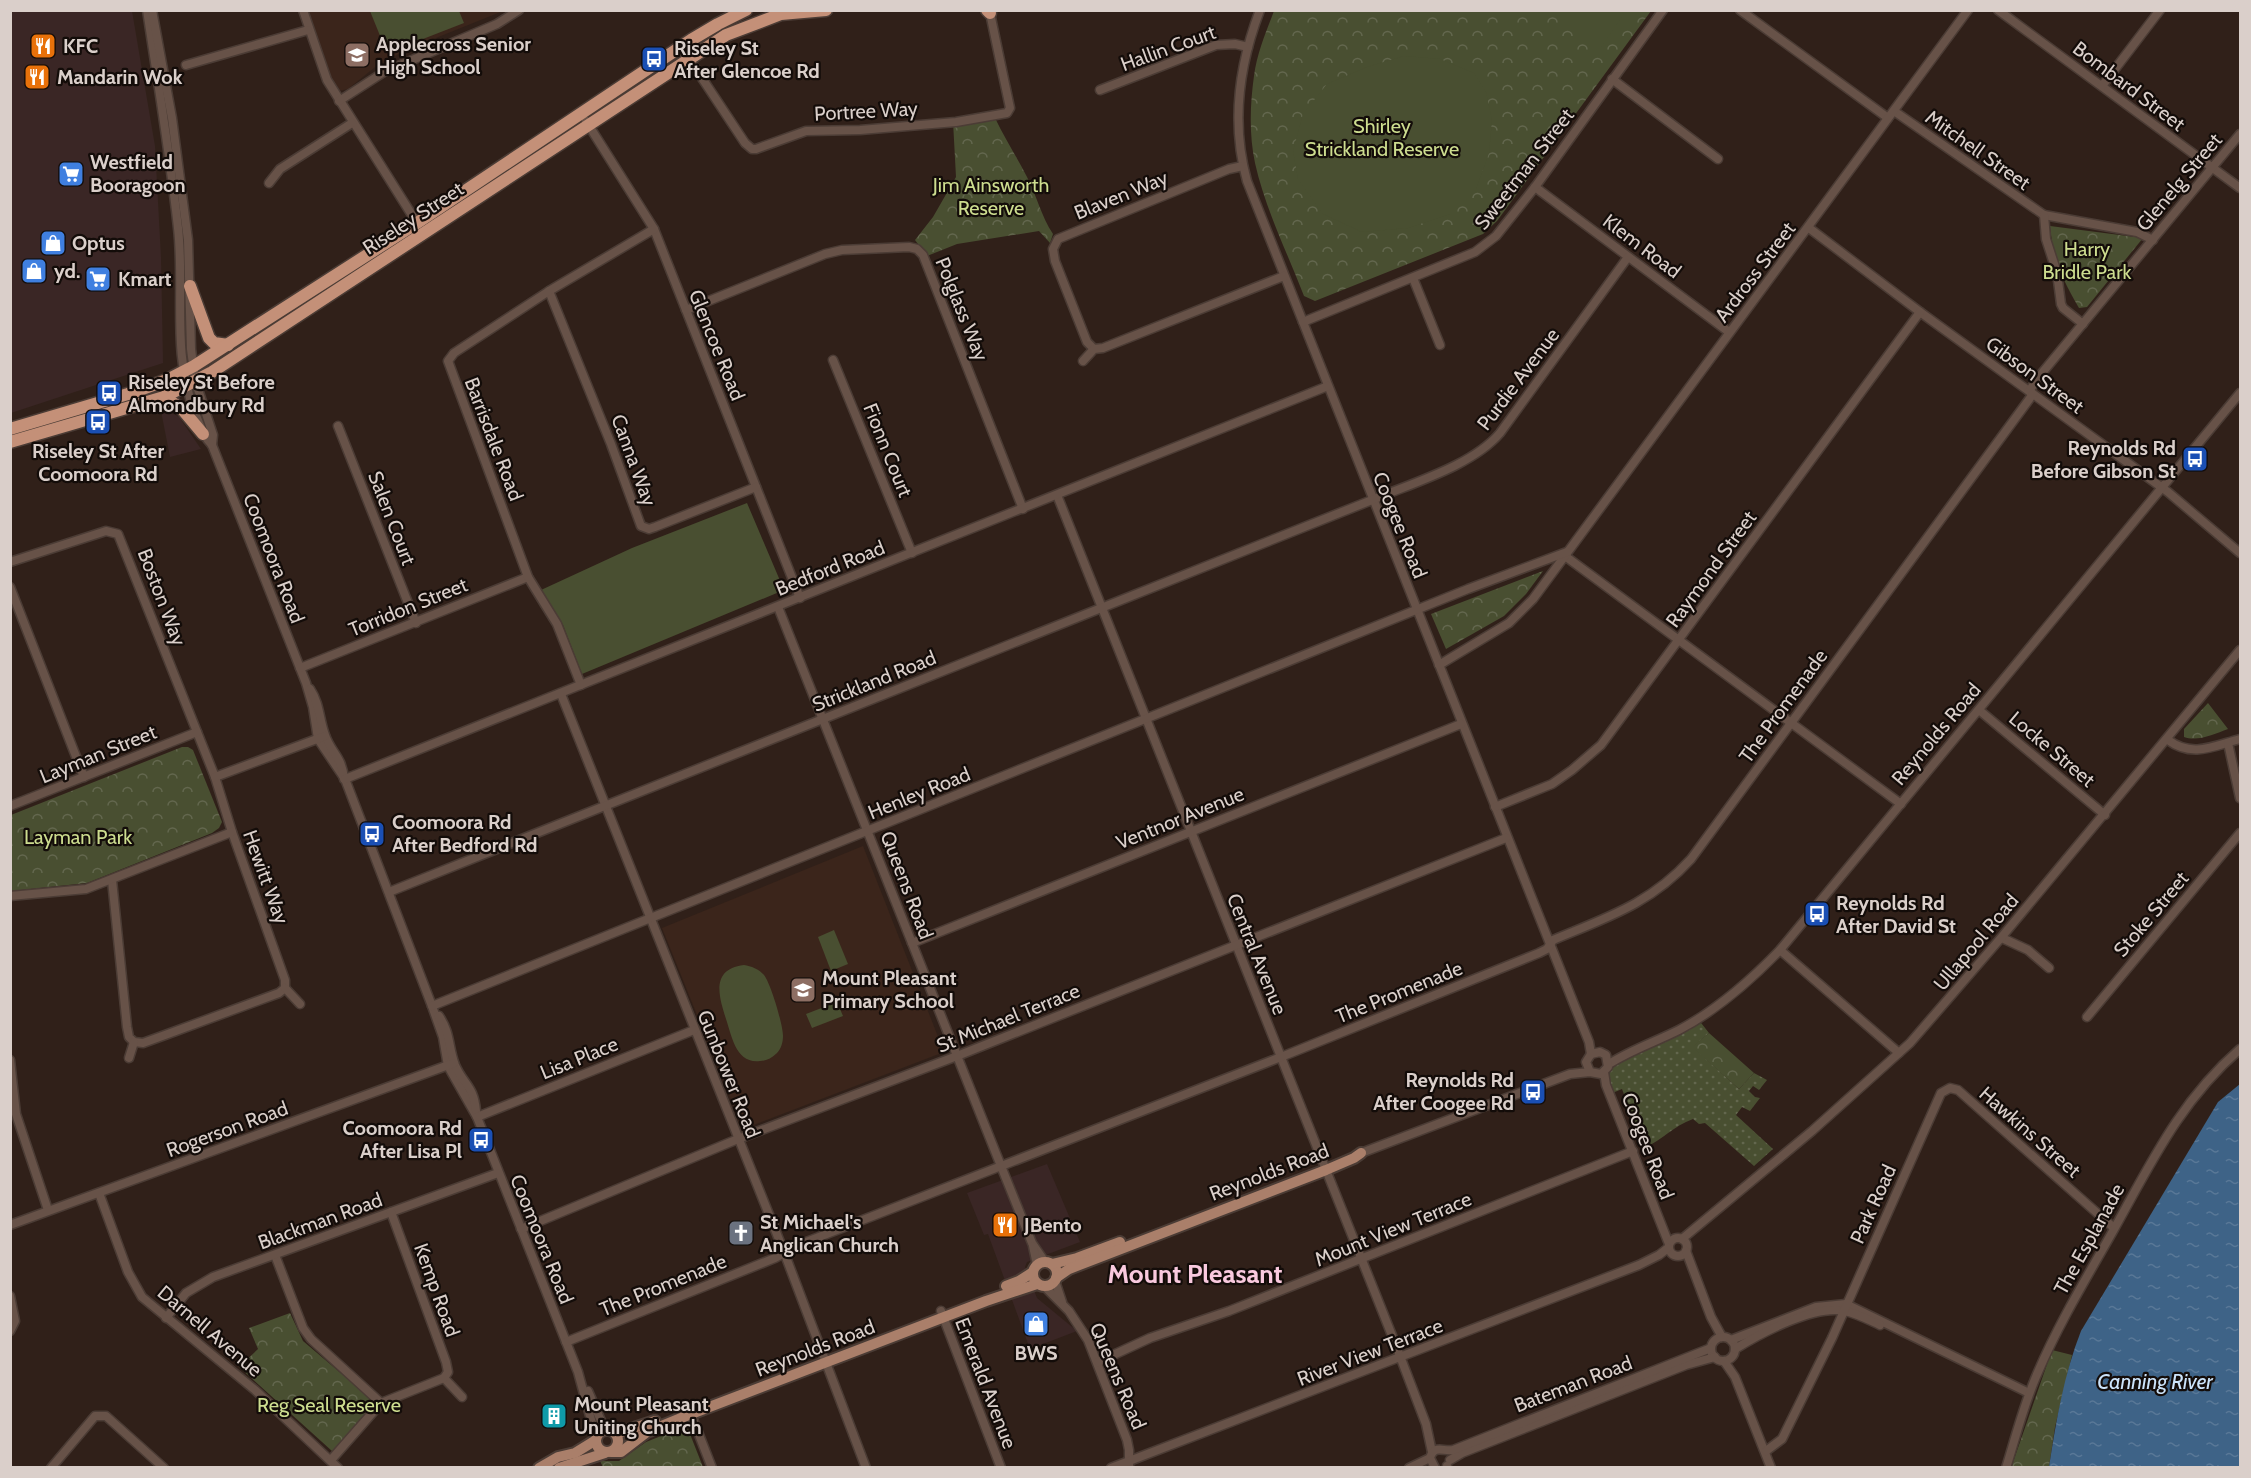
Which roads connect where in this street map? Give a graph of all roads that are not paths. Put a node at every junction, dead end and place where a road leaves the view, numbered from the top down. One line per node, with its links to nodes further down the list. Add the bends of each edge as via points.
1 (147, 10): 54 (street, via 178,231 180,314)
2 (152, 10): 42 (street, via 172,118)
3 (303, 10): 15 (street)
4 (519, 10): 23 (street, via 497,24 384,72)
5 (746, 10): 16 (highway, Riseley Street)
6 (826, 10): 14 (highway, Riseley Street)
7 (1260, 10): 17 (street, Coogee Road)
8 (1663, 10): 20 (street, Sweetman Street)
9 (1740, 10): 24 (street, Mitchell Street)
10 (1968, 10): 24 (street, Ardross Street)
11 (1998, 10): 21 (street, Bombard Street)
12 (2160, 10): 21 (street)
13 (989, 11): 18 (street, Portree Way, via 1010,108 1006,113 972,120 806,131 752,149)
14 (762, 15): 18 (highway, Riseley Street)
15 (308, 30): 19 (street); 23 (street)
16 (683, 45): 18 (street, Portree Way); 25 (highway, Riseley Street)
17 (1248, 47): 22 (street, Hallin Court, via 1216,45); 29 (street, Coogee Road, via 1238,117)
18 (689, 58): 25 (highway, Riseley Street)
19 (186, 65)
20 (1612, 80): 28 (street); 32 (street, Sweetman Street)
21 (2103, 86): 30 (street, Bombard Street)
22 (1100, 90)
23 (339, 101): 26 (street)
24 (1891, 115): 34 (street, Mitchell Street); 36 (street, Ardross Street)
25 (585, 120): 35 (highway, Riseley Street); 37 (street, Glencoe Road); 55 (highway, Riseley Street, via 279,328)
26 (352, 123): 31 (street, via 280,169); 35 (street)
27 (2241, 134): 30 (street, Glenelg Street)
28 (1718, 159)
29 (1243, 166): 40 (street, Coogee Road); 51 (street, Blaven Way, via 1058,239 1053,249 1055,261 1087,342)
30 (2212, 168): 33 (street, Bombard Street); 38 (street, Glenelg Street)
31 (269, 183)
32 (1535, 187): 39 (street, Klem Road); 41 (street, Sweetman Street, via 1482,248)
33 (2241, 188)
34 (2044, 215): 38 (street, via 2137,232); 47 (street, via 2061,304)
35 (417, 223): 49 (highway, Riseley Street)
36 (1809, 228): 45 (street, Gibson Street); 48 (street, Ardross Street)
37 (654, 229): 43 (street, Barrisdale Road); 44 (street, Glencoe Road)
38 (2153, 240): 47 (street, Glenelg Street)
39 (1628, 257): 48 (street, Klem Road); 68 (street, Purdie Avenue, via 1490,445 1472,458)
40 (1284, 276): 46 (street, Coogee Road); 51 (street)
41 (1413, 278): 46 (street, Sweetman Street); 50 (street)
42 (190, 286): 49 (highway, via 209,338); 54 (street)
43 (549, 291): 65 (street, Canna Way, via 641,526 655,528); 74 (street, Barrisdale Road, via 454,353 448,361)
44 (686, 309): 65 (street, Glencoe Road); 69 (street, Polglass Way, via 834,251 917,249 923,255)
45 (1920, 312): 57 (street, Gibson Street); 81 (street, Raymond Street)
46 (1303, 322): 56 (street, Coogee Road)
47 (2083, 324): 57 (street, Glenelg Street)
48 (1729, 332): 72 (street, Ardross Street)
49 (228, 345): 54 (highway, Riseley Street)
50 (1440, 345)
51 (1094, 349): 53 (street)
52 (834, 360): 70 (street, Fionn Court)
53 (1083, 361)
54 (188, 369): 55 (street, Coomoora Road); 61 (highway, Riseley Street, via 128,394)
55 (191, 383): 59 (highway, Riseley Street); 62 (street, Coomoora Road); 64 (street, Coomoora Road, via 213,435)
56 (1328, 386): 67 (street, Bedford Road); 68 (street, Coogee Road)
57 (2031, 393): 66 (street, Gibson Street); 90 (street, The Promenade)
58 (2241, 393): 66 (street, Reynolds Road)
59 (164, 397): 62 (highway, via 182,409); 63 (highway, Riseley Street)
60 (338, 426): 80 (street, Salen Court)
61 (10, 429)
62 (203, 434): 64 (street, Coomoora Road)
63 (10, 442)
64 (212, 445): 84 (street, Coomoora Road)
65 (756, 487): 76 (street, Glencoe Road)
66 (2162, 488): 71 (street, Gibson Street); 87 (street, Reynolds Road)
67 (1058, 495): 69 (street, Bedford Road); 78 (street, Central Avenue)
68 (1372, 500): 78 (street, Strickland Road); 79 (street, Coogee Road)
69 (1023, 508): 70 (street, Bedford Road)
70 (912, 553): 76 (street, Bedford Road)
71 (2241, 553)
72 (1566, 554): 79 (street); 81 (street); 83 (street, Ardross Street, via 1533,599 1509,623)
73 (10, 562): 92 (street, Boston Way, via 106,531 118,534)
74 (528, 578): 80 (street, Torridon Street); 85 (street, Barrisdale Road, via 557,624)
75 (10, 587): 97 (street)
76 (800, 598): 77 (street, Bedford Road)
77 (778, 607): 85 (street, Bedford Road); 88 (street, Queens Road)
78 (1102, 608): 88 (street, Strickland Road); 89 (street, Central Avenue)
79 (1416, 610): 83 (street, Coogee Road); 89 (street, Henley Road)
80 (416, 623): 84 (street, Torridon Street)
81 (1678, 641): 90 (street); 104 (street, Raymond Street, via 1601,745 1552,784)
82 (2241, 650): 95 (street, Ullapool Road)
83 (1439, 665): 91 (street, Coogee Road)
84 (300, 668): 93 (street, Coomoora Road)
85 (581, 685): 86 (street, Bedford Road)
86 (561, 694): 99 (street, Bedford Road); 103 (street, Gunbower Road)
87 (1979, 710): 101 (street, Reynolds Road); 105 (street, Locke Street)
88 (823, 719): 103 (street, Strickland Road); 107 (street, Queens Road)
89 (1146, 720): 107 (street, Henley Road); 108 (street, Central Avenue)
90 (1792, 722): 101 (street); 118 (street, The Promenade, via 1674,877 1641,902)
91 (1461, 724): 104 (street, Coogee Road); 108 (street, Ventnor Avenue)
92 (197, 732): 97 (street, Layman Street); 98 (street, Boston Way)
93 (322, 737): 98 (street); 99 (street, Coomoora Road)
94 (2241, 739): 96 (street)
95 (2168, 740): 96 (street, via 2181,749 2192,750); 105 (street, Ullapool Road)
96 (2228, 743): 100 (street)
97 (84, 777): 102 (street, Layman Street)
98 (215, 777): 106 (street, Hewitt Way)
99 (345, 779): 112 (street, Coomoora Road)
100 (2241, 798)
101 (1901, 804): 119 (street, Reynolds Road)
102 (10, 806)
103 (606, 806): 112 (street, Strickland Road); 114 (street, Gunbower Road)
104 (1495, 807): 110 (street, Coogee Road)
105 (2105, 814): 115 (street, Ullapool Road)
106 (232, 832): 111 (street); 121 (street, Hewitt Way)
107 (868, 832): 114 (street, Henley Road); 116 (street, Queens Road)
108 (1191, 832): 116 (street, Ventnor Avenue); 117 (street, Central Avenue)
109 (2241, 833): 124 (street, Stoke Street)
110 (1506, 838): 117 (street, St Michael Terrace); 118 (street, Coogee Road)
111 (112, 880): 113 (street, via 86,889); 126 (street, via 127,1027)
112 (388, 892): 123 (street, Coomoora Road)
113 (10, 896)
114 (649, 918): 123 (street, Henley Road); 125 (street, Gunbower Road)
115 (2002, 938): 120 (street, via 2028,950); 128 (street, Ullapool Road)
116 (912, 943): 129 (street, Queens Road)
117 (1235, 944): 129 (street, St Michael Terrace); 131 (street, Central Avenue)
118 (1550, 944): 130 (street, Coogee Road); 131 (street, The Promenade, via 1539,953)
119 (1780, 950): 128 (street); 135 (street, Reynolds Road, via 1751,979 1707,1013)
120 (2049, 968)
121 (285, 988): 122 (street, Hewitt Way); 126 (street, via 165,1035)
122 (300, 1005)
123 (432, 1006): 134 (street, Coomoora Road, via 449,1036)
124 (2087, 1017)
125 (694, 1030): 138 (street, Lisa Place); 139 (street, Gunbower Road)
126 (134, 1042): 132 (street)
127 (2241, 1048): 149 (street, The Esplanade, via 2220,1066 2181,1113)
128 (1899, 1053): 151 (street, Ullapool Road)
129 (957, 1056): 139 (street, St Michael Terrace); 142 (street, Queens Road)
130 (1591, 1056): 135 (street); 135 (street, Reynolds Road); 136 (street, Reynolds Road)
131 (1281, 1057): 142 (street, The Promenade); 143 (street, Central Avenue)
132 (129, 1058)
133 (10, 1060): 146 (street, via 16,1114)
134 (451, 1064): 138 (street, Coomoora Road, via 472,1092); 145 (street, Rogerson Road)
135 (1601, 1067): 136 (street, Reynolds Road); 140 (street, Coogee Road)
136 (1570, 1074): 141 (street, Reynolds Road)
137 (1950, 1088): 149 (street, Hawkins Street, via 1958,1090); 161 (street, Park Road, via 1941,1093)
138 (477, 1117): 144 (street, Coomoora Road)
139 (738, 1139): 150 (street, St Michael Terrace); 152 (street, Gunbower Road)
140 (1633, 1151): 151 (street, Coogee Road, via 1659,1219); 155 (street, Mount View Terrace)
141 (1361, 1153): 143 (main road, Reynolds Road)
142 (1001, 1166): 152 (street, The Promenade); 156 (street, Queens Road)
143 (1324, 1167): 154 (main road, Reynolds Road); 155 (street, Central Avenue)
144 (498, 1173): 147 (street, Blackman Road); 150 (street, Coomoora Road)
145 (99, 1193): 146 (street, Rogerson Road); 164 (street, Darnell Avenue, via 135,1286)
146 (48, 1210): 148 (street, Rogerson Road)
147 (391, 1212): 153 (street, Blackman Road); 175 (street, Kemp Road, via 446,1362 448,1372)
148 (10, 1225)
149 (2114, 1228): 176 (street, The Esplanade, via 2052,1339)
150 (521, 1229): 167 (street, Coomoora Road)
151 (1678, 1247): 168 (street, Coogee Road, via 1694,1273); 170 (street, River View Terrace)
152 (784, 1252): 167 (street, The Promenade); 171 (street, Gunbower Road)
153 (275, 1255): 164 (street, Blackman Road, via 194,1286); 178 (street, via 303,1328)
154 (1093, 1257): 156 (main road, Reynolds Road); 157 (main road, Reynolds Road)
155 (1361, 1259): 170 (street, Central Avenue); 173 (street, Mount View Terrace, via 1150,1338)
156 (1042, 1266): 157 (main road, via 1056,1270); 158 (main road, via 1034,1278); 163 (main road, Reynolds Road, via 1019,1281)
157 (1056, 1280): 158 (main road, Reynolds Road); 160 (street, Queens Road)
158 (1041, 1285): 160 (street, Queens Road); 163 (main road, Reynolds Road)
159 (10, 1296): 165 (street, via 15,1321)
160 (1062, 1302): 173 (street, Queens Road, via 1081,1326)
161 (1844, 1307): 162 (street, Bateman Road); 166 (street, Park Road); 168 (street, Bateman Road, via 1816,1307); 176 (street, Bateman Road)
162 (1829, 1311): 166 (street, via 1834,1325); 168 (street, Bateman Road)
163 (942, 1314): 171 (main road, Reynolds Road); 193 (street, Emerald Avenue)
164 (166, 1318): 184 (street, Darnell Avenue, via 224,1363)
165 (10, 1331)
166 (1832, 1338): 181 (street, Park Road, via 1782,1439)
167 (566, 1342): 180 (street, Coomoora Road)
168 (1724, 1345): 169 (street); 172 (street, Bateman Road); 174 (street, Coogee Road); 183 (street, Bateman Road)
169 (1714, 1357): 172 (street); 183 (street, Bateman Road)
170 (1400, 1358): 183 (street, Central Avenue); 185 (street, River View Terrace)
171 (825, 1360): 179 (main road, Reynolds Road); 192 (street, Gunbower Road)
172 (1724, 1361): 174 (street, Coogee Road)
173 (1098, 1362): 185 (street, Queens Road, via 1127,1440)
174 (1735, 1377): 181 (street, Coogee Road)
175 (444, 1378): 177 (street); 178 (street)
176 (2029, 1393): 198 (street, The Esplanade)
177 (462, 1397)
178 (381, 1404): 184 (street)
179 (690, 1411): 180 (main road, Reynolds Road); 182 (main road, Reynolds Road, via 646,1432 621,1452); 191 (street)
180 (603, 1436): 182 (main road, via 599,1449); 182 (main road, via 618,1444); 189 (main road, Reynolds Road, via 575,1453)
181 (1766, 1451): 197 (street, Coogee Road)
182 (608, 1452): 190 (main road, Reynolds Road)
183 (1442, 1459): 195 (street, Bateman Road); 196 (street, Central Avenue)
184 (331, 1460): 188 (street, Darnell Avenue)
185 (1129, 1465): 194 (street, River View Terrace)
186 (51, 1467): 187 (street, via 96,1416 106,1416)
187 (164, 1467)
188 (338, 1467)
189 (539, 1467)
190 (559, 1467)
191 (711, 1467)
192 (866, 1467)
193 (1001, 1467)
194 (1112, 1467)
195 (1409, 1467)
196 (1434, 1467)
197 (1771, 1467)
198 (2006, 1467)

